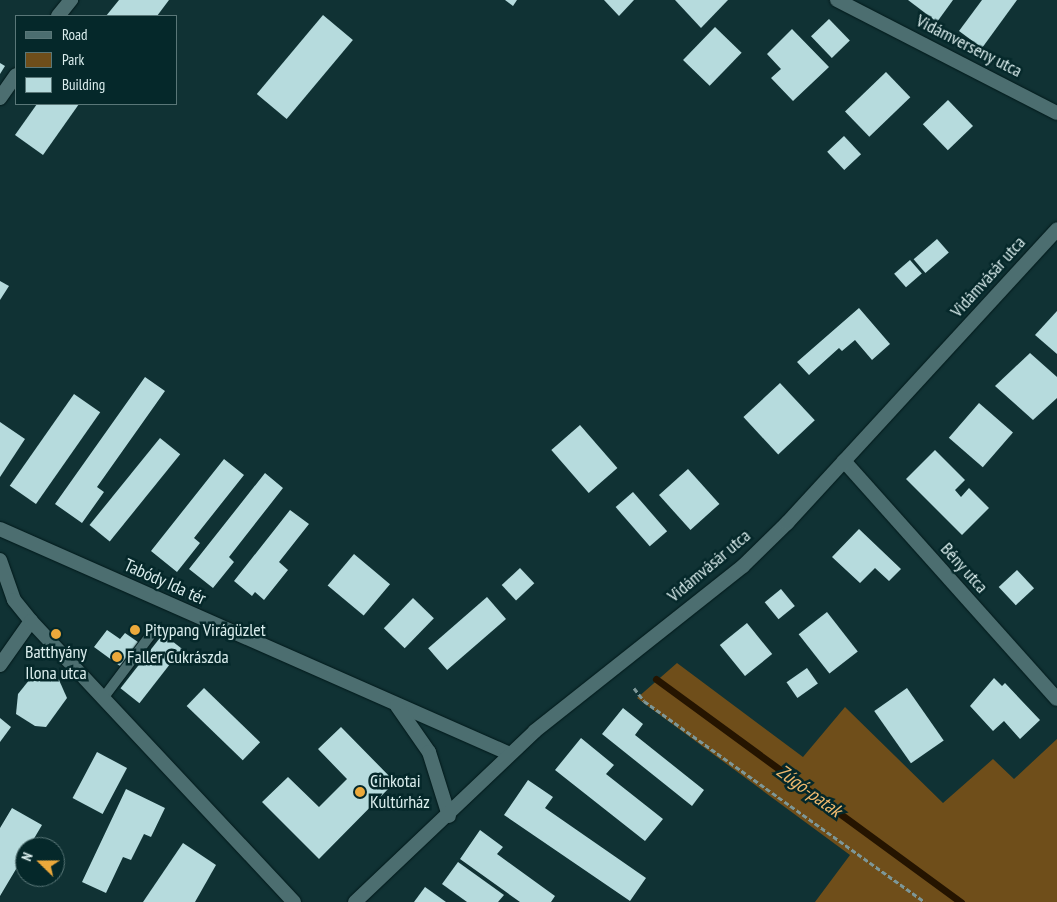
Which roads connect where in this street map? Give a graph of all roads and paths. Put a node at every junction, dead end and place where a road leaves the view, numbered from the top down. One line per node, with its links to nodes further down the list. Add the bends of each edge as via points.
1 (71, 0): 3 (street)
2 (837, 0): 6 (street, Vidámverseny utca)
3 (59, 15)
4 (15, 76): 5 (street)
5 (0, 98)
6 (1057, 112)
7 (1057, 229): 8 (street, Vidámvásár utca)
8 (844, 461): 16 (street, Bény utca); 18 (street, Vidámvásár utca, via 742,566 612,667)
9 (0, 529): 17 (street, Tabódy Ida tér)
10 (0, 560): 11 (street, via 14,600)
11 (31, 622): 13 (street); 15 (street)
12 (152, 633): 15 (lane)
13 (0, 665)
14 (634, 688): 22 (path, via 644,701)
15 (104, 697): 20 (street)
16 (1057, 699)
17 (396, 705): 18 (street, Tabódy Ida tér); 19 (street, via 429,752)
18 (510, 754): 19 (street, Vidámvásár utca)
19 (449, 816): 21 (street, Vidámvásár utca)
20 (294, 902)
21 (355, 902)
22 (925, 902)

